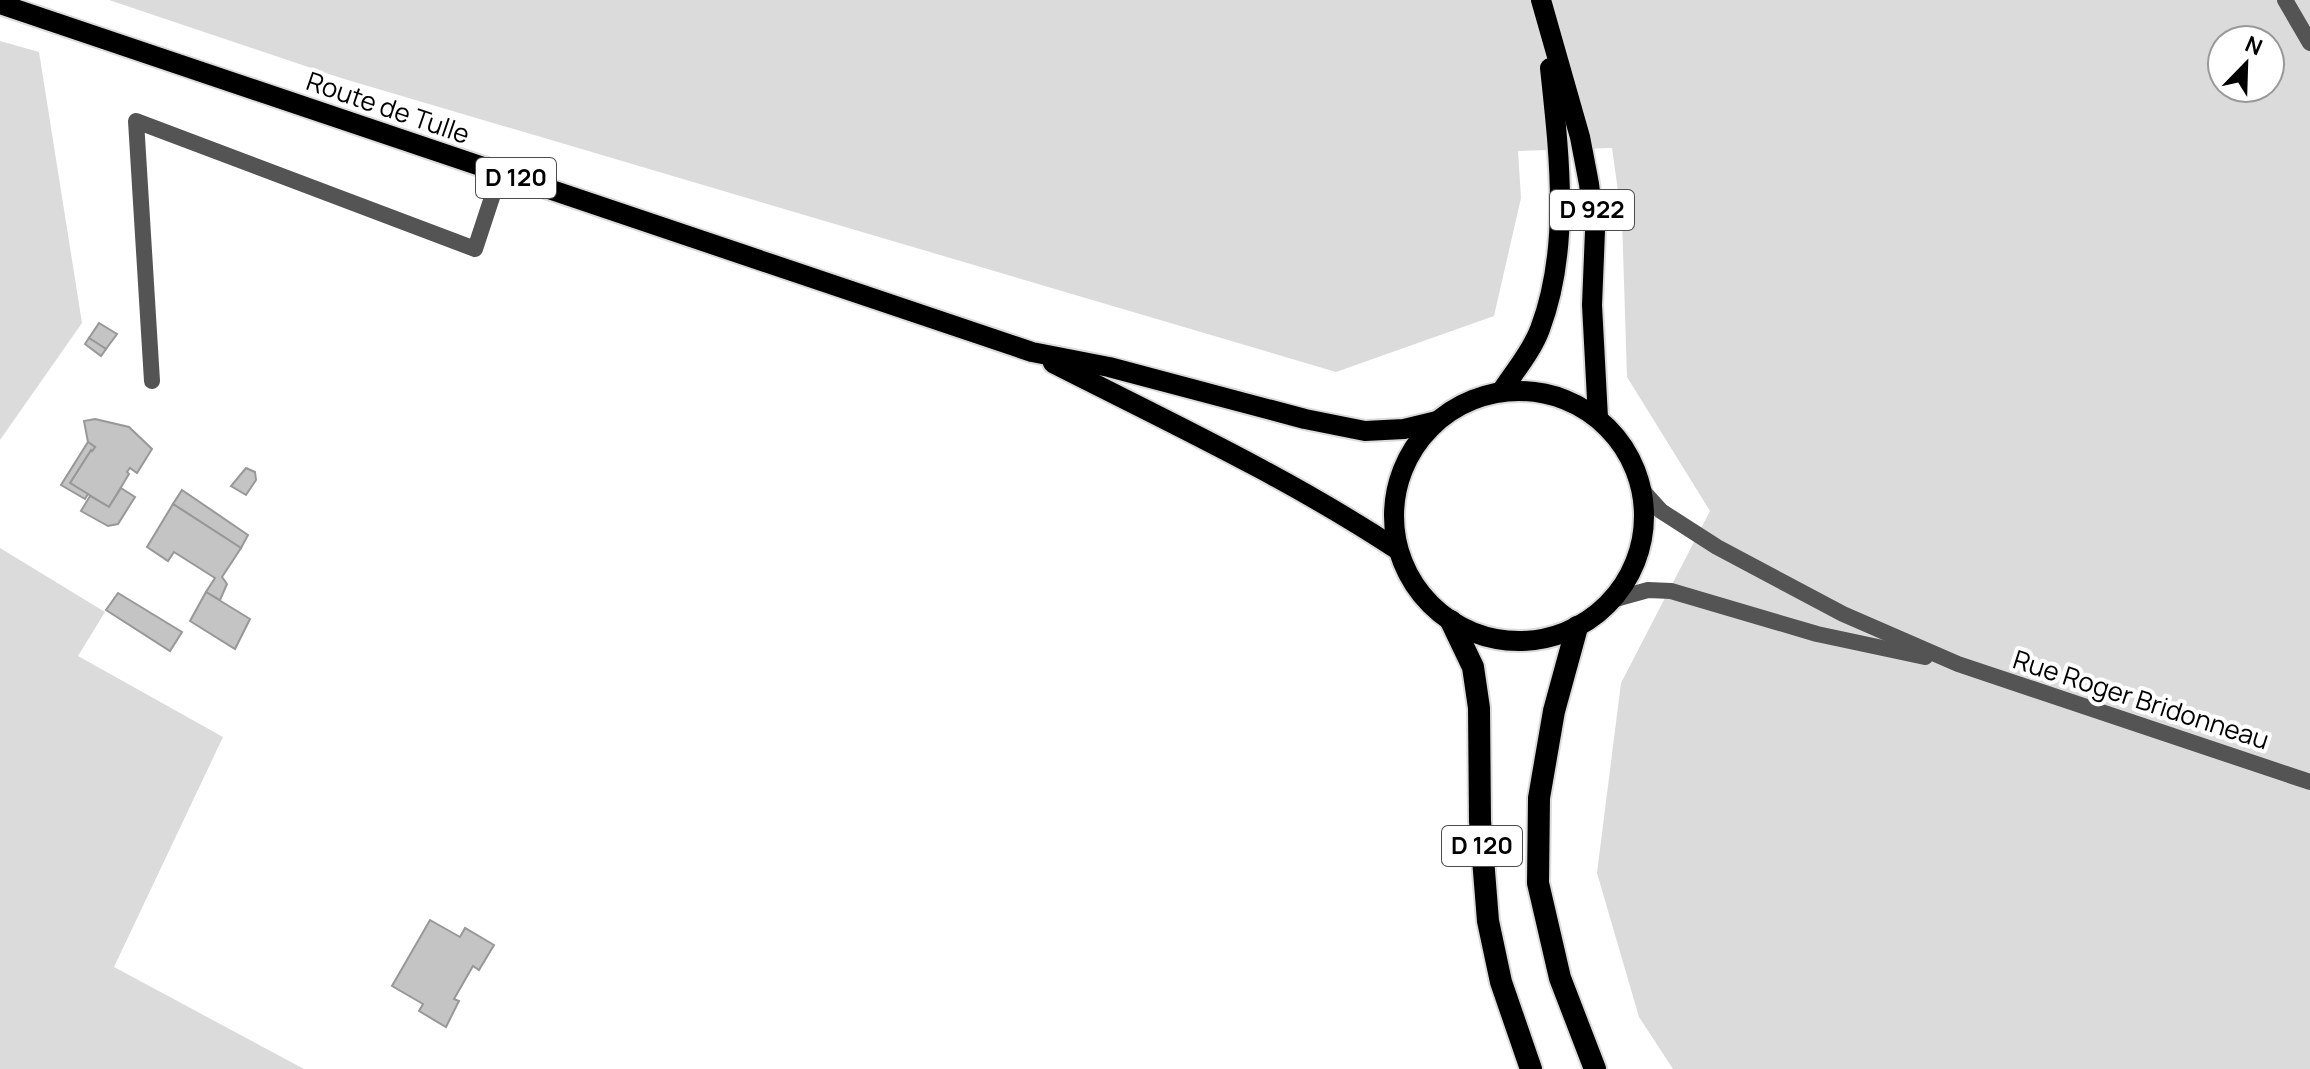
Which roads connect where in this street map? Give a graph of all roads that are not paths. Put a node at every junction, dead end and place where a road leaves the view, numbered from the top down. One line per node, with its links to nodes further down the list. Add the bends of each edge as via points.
1 (2285, 0): 4 (street)
2 (0, 4): 5 (main road, Route de Tulle / D 120)
3 (1542, 4): 8 (main road, D 922, via 1558,139 1559,232 1553,287 1539,332); 9 (main road, D 922, via 1589,184 1595,231 1592,305)
4 (2310, 43)
5 (500, 173): 6 (main road, Route de Tulle / D 120); 7 (street, via 475,249 136,121)
6 (1032, 352): 10 (main road, D 120, via 1365,431); 12 (main road, D 120, via 1348,516)
7 (152, 381)
8 (1501, 392): 9 (main road, via 1553,395); 10 (main road, via 1469,401)
9 (1598, 418): 11 (main road, via 1626,450)
10 (1437, 421): 12 (main road, via 1413,449 1398,483)
11 (1641, 489): 13 (main road, via 1644,523 1637,558); 16 (street, Rue Roger Bridonneau, via 1661,511 1717,547 1843,614)
12 (1398, 550): 14 (main road, via 1419,591)
13 (1612, 600): 15 (main road); 16 (street, Rue Roger Bridonneau, via 1648,590 1671,591 1817,634)
14 (1451, 621): 15 (main road, via 1490,637 1517,641); 18 (highway, D 120, via 1473,667 1479,708 1488,921 1501,982)
15 (1577, 627): 19 (highway, D 120, via 1554,711 1539,798 1538,883 1560,978)
16 (1958, 664): 17 (street, Rue Roger Bridonneau)
17 (2310, 782)
18 (1531, 1069)
19 (1595, 1069)

